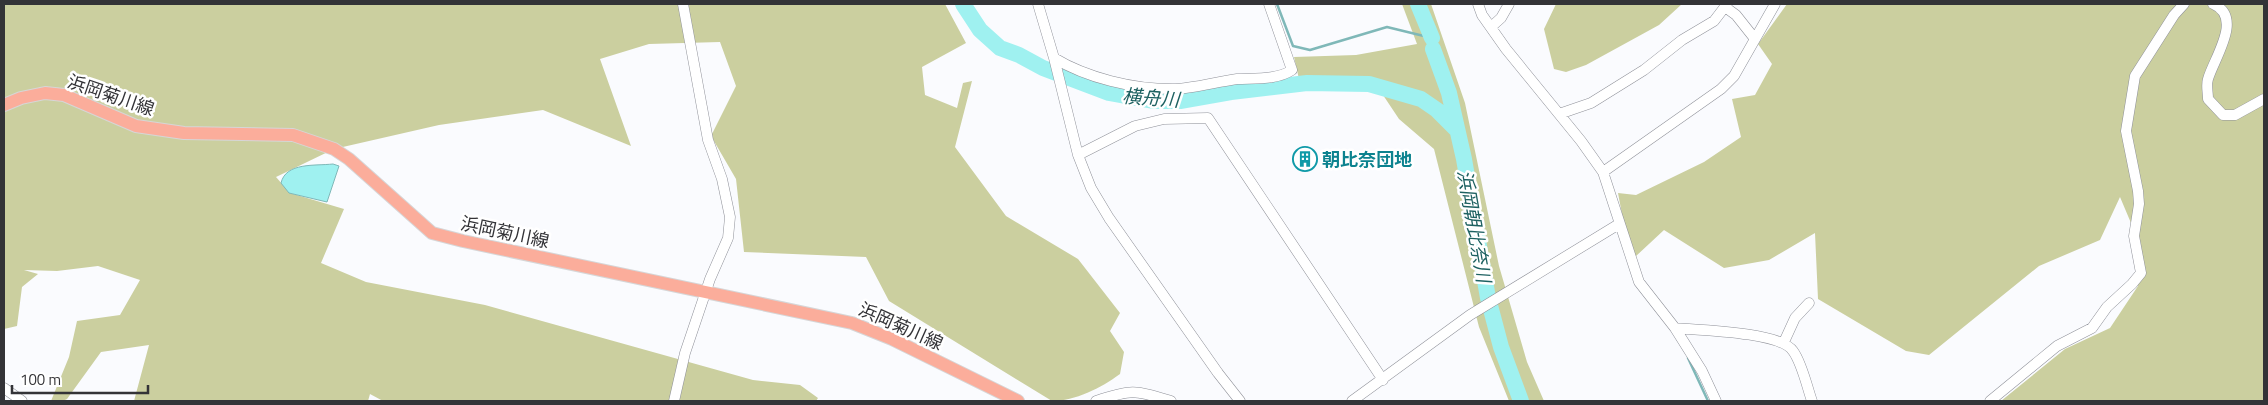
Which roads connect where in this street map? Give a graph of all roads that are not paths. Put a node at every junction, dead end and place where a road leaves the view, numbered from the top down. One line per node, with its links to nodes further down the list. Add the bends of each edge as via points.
1 (683, 4): 19 (street, via 708,140 722,179 730,217 728,238)
2 (1038, 4): 12 (street)
3 (1269, 4): 12 (street, via 1292,70 1283,76 1164,88 1111,80)
4 (1478, 4): 10 (street)
5 (1510, 4): 10 (street)
6 (1775, 4): 11 (street)
7 (2184, 4): 34 (street, via 2135,76 2130,104 2126,131 2138,191 2134,236 2141,273 2107,307 2092,328 2057,346)
8 (2213, 4): 13 (street, via 2220,7 2227,31 2207,80 2208,99 2223,115 2235,115)
9 (1726, 5): 11 (street); 15 (street, via 1714,21 1682,40 1644,70 1591,103)
10 (1491, 27): 15 (street)
11 (1755, 39): 17 (street, via 1734,76 1721,89)
12 (1054, 58): 16 (street)
13 (2264, 99)
14 (4, 106): 19 (main road, 浜岡菊川線, via 45,93 64,95 136,126 184,133 293,135 334,149 349,159 432,233)
15 (1559, 114): 17 (street)
16 (1078, 155): 23 (street, via 1136,126 1164,119 1208,118); 30 (street, via 1091,188 1109,218)
17 (1603, 172): 18 (street)
18 (1619, 224): 21 (street, via 1639,282); 23 (street, via 1470,315)
19 (707, 292): 26 (street); 27 (main road, 浜岡菊川線, via 836,318 871,329)
20 (1809, 303): 22 (street, via 1795,318)
21 (1675, 328): 22 (street, via 1721,330); 32 (street)
22 (1784, 342): 33 (street, via 1794,351)
23 (1383, 380): 31 (street)
24 (4, 388): 25 (street)
25 (22, 401)
26 (674, 401)
27 (1018, 401)
28 (1096, 401): 29 (street, via 1138,391)
29 (1171, 401)
30 (1240, 401)
31 (1352, 401)
32 (1716, 401)
33 (1812, 401)
34 (1990, 401)

